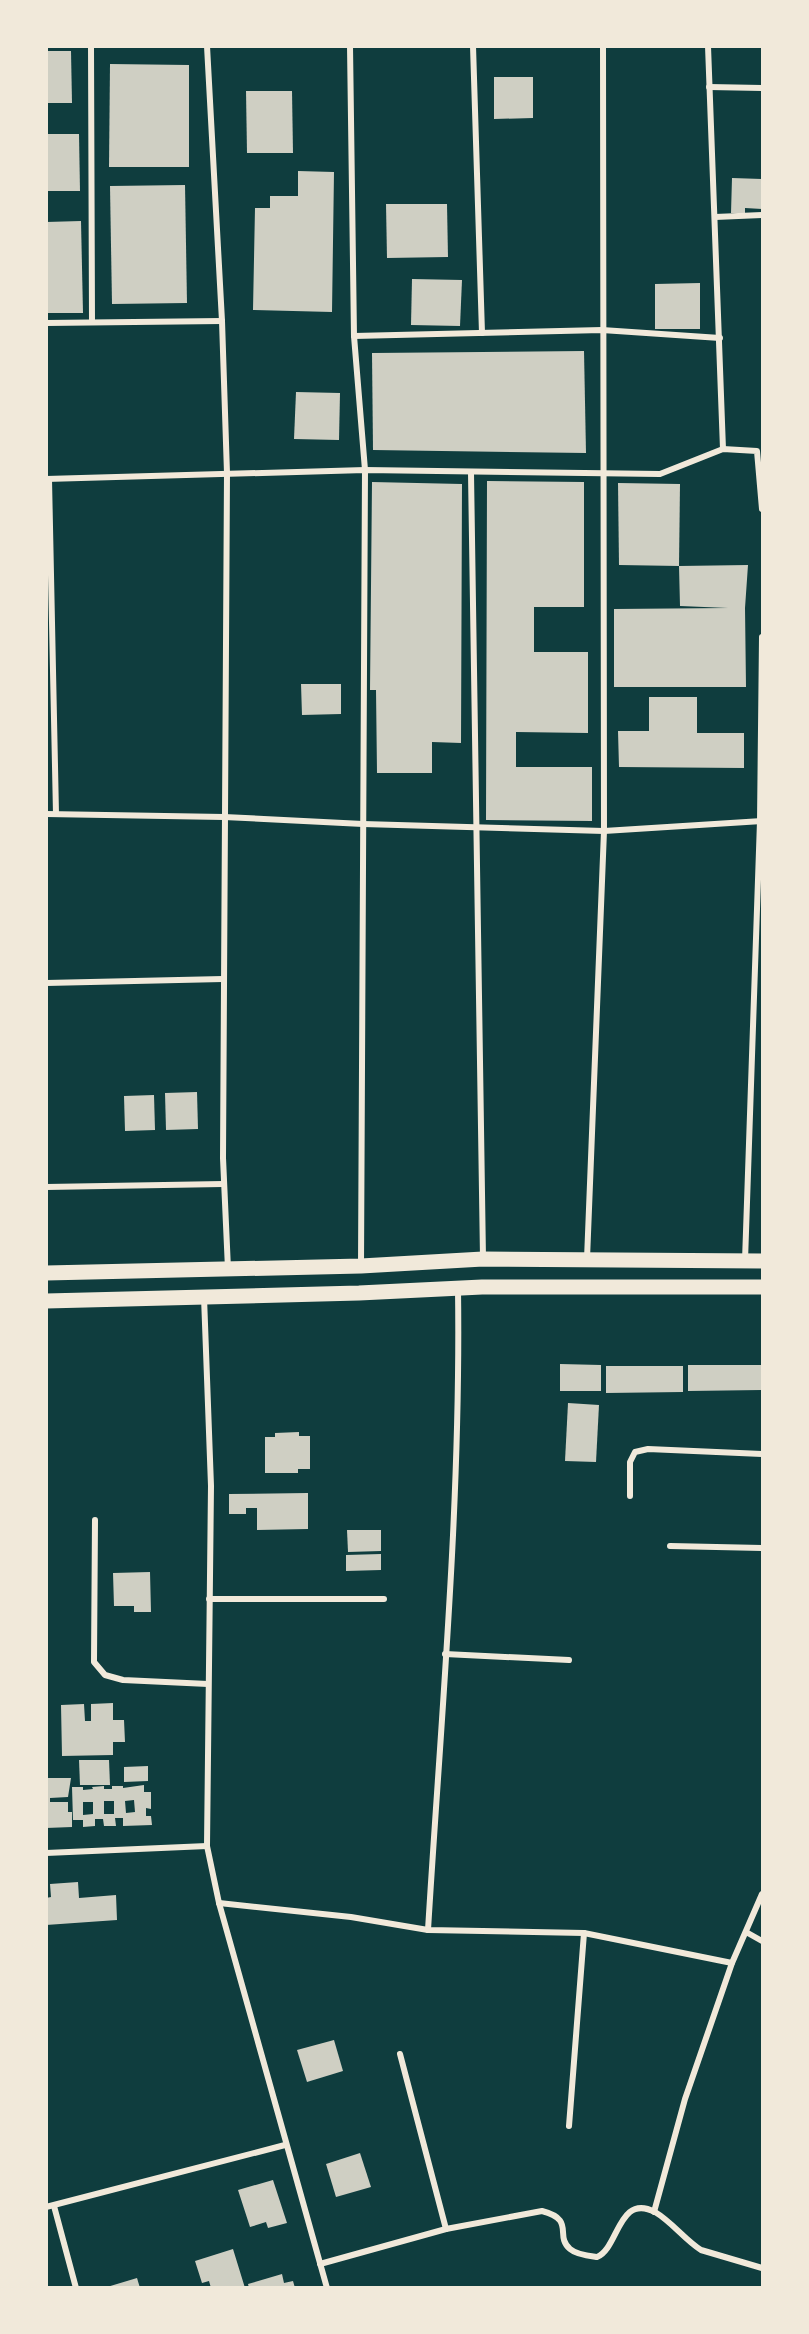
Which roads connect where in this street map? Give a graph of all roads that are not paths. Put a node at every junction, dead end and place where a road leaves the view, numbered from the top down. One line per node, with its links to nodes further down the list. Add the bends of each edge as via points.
1 (91, 46): 11 (street)
2 (207, 46): 12 (street)
3 (350, 46): 16 (street)
4 (473, 46): 15 (street)
5 (603, 46): 14 (street)
6 (708, 46): 7 (street)
7 (709, 87): 8 (street); 10 (street)
8 (762, 88)
9 (762, 215): 10 (street)
10 (716, 217): 17 (street)
11 (92, 321): 12 (street); 13 (street)
12 (222, 321): 21 (street)
13 (46, 322)
14 (602, 330): 15 (street); 17 (street); 23 (street)
15 (482, 333): 16 (street)
16 (354, 336): 20 (street)
17 (720, 338): 18 (street)
18 (723, 449): 19 (street); 23 (street, via 660,474)
19 (760, 451): 25 (street)
20 (365, 470): 21 (street); 22 (street); 31 (street)
21 (227, 472): 24 (street); 29 (street)
22 (471, 472): 23 (street); 32 (street)
23 (603, 475): 33 (street)
24 (48, 479): 28 (street)
25 (762, 509)
26 (762, 637): 30 (street)
27 (46, 814): 28 (street)
28 (56, 814): 29 (street)
29 (224, 817): 31 (street); 34 (street)
30 (761, 821): 33 (street); 40 (street)
31 (363, 824): 32 (street); 42 (street)
32 (477, 828): 33 (street); 38 (street)
33 (604, 831): 39 (street)
34 (223, 979): 35 (street); 36 (street)
35 (46, 983)
36 (223, 1184): 37 (street); 43 (street)
37 (46, 1187)
38 (483, 1259): 39 (main road); 42 (main road)
39 (587, 1259): 40 (main road)
40 (745, 1261): 41 (main road)
41 (762, 1261)
42 (360, 1266): 43 (main road)
43 (228, 1269): 44 (main road)
44 (46, 1273)
45 (762, 1287): 46 (main road)
46 (458, 1289): 47 (main road); 56 (street, via 459,1381)
47 (204, 1297): 48 (main road); 54 (street, via 211,1486)
48 (46, 1301)
49 (762, 1454): 50 (street, via 648,1449 635,1452 630,1462)
50 (630, 1496)
51 (95, 1520): 58 (street, via 94,1662 105,1675 123,1680)
52 (670, 1546): 53 (street)
53 (762, 1548)
54 (209, 1599): 55 (street); 58 (street)
55 (384, 1599)
56 (445, 1654): 57 (street); 63 (street)
57 (569, 1660)
58 (208, 1684): 59 (street)
59 (207, 1846): 60 (street); 62 (street)
60 (46, 1852)
61 (762, 1894): 64 (street)
62 (219, 1903): 63 (street, via 351,1917); 70 (street)
63 (428, 1930): 65 (street)
64 (746, 1932): 66 (street); 67 (street)
65 (584, 1934): 67 (street); 69 (street)
66 (762, 1941)
67 (732, 1964): 72 (street, via 686,2099)
68 (400, 2054): 73 (street)
69 (569, 2126)
70 (285, 2145): 71 (street); 74 (street)
71 (50, 2206): 76 (street)
72 (654, 2212): 73 (street, via 630,2211 622,2218 607,2250 597,2258 570,2249 562,2223 555,2215 542,2211); 75 (street, via 701,2250)
73 (446, 2229): 74 (street)
74 (320, 2264): 77 (street)
75 (762, 2268)
76 (76, 2288)
77 (327, 2288)

